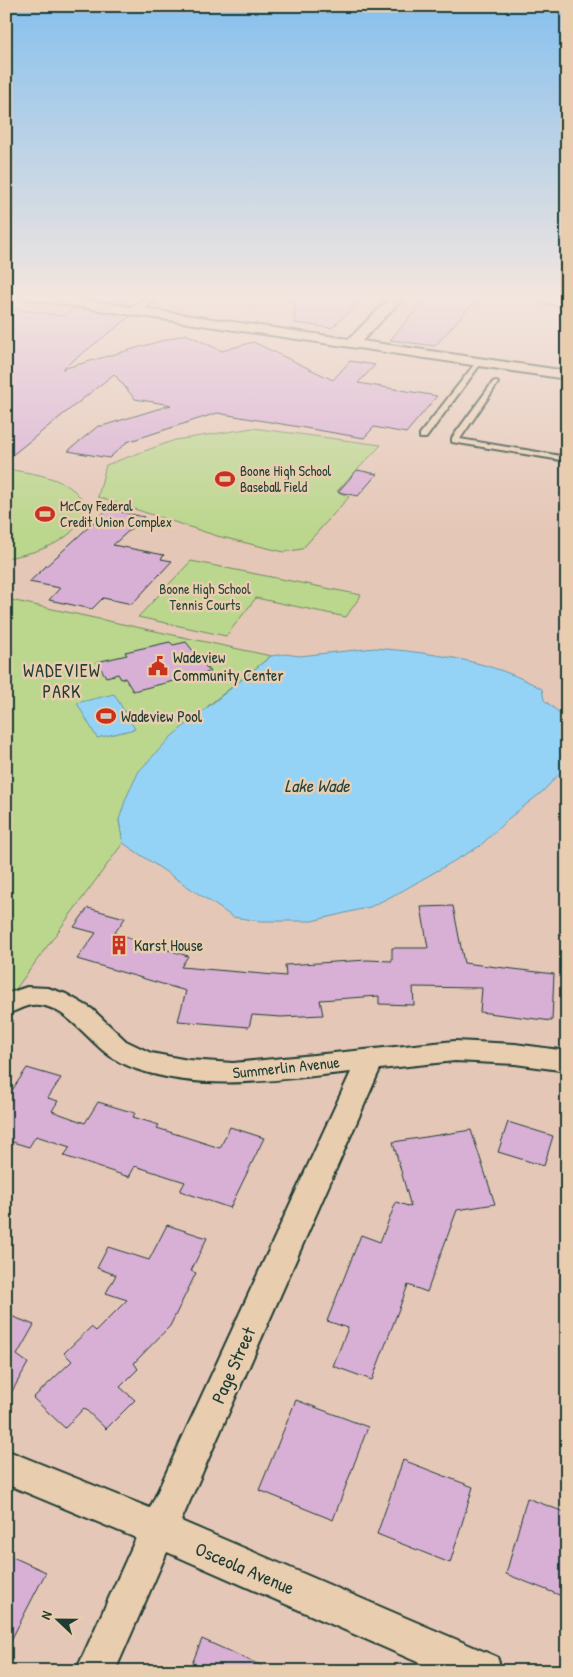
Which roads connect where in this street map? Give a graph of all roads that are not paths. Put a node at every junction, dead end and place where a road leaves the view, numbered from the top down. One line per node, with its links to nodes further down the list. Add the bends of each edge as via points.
1 (470, 373): 3 (lane)
2 (495, 383): 4 (lane, via 455,440)
3 (423, 436)
4 (567, 459)
5 (16, 1001): 6 (street, Summerlin Avenue, via 50,998 66,1004 117,1048 168,1067 205,1073 233,1073)
6 (371, 1058): 7 (street, Summerlin Avenue, via 455,1051); 9 (street, Page Street)
7 (567, 1061)
8 (6, 1468): 9 (street, Osceola Avenue)
9 (159, 1530): 10 (street, Page Street); 11 (street, Osceola Avenue)
10 (95, 1671)
11 (483, 1671)

